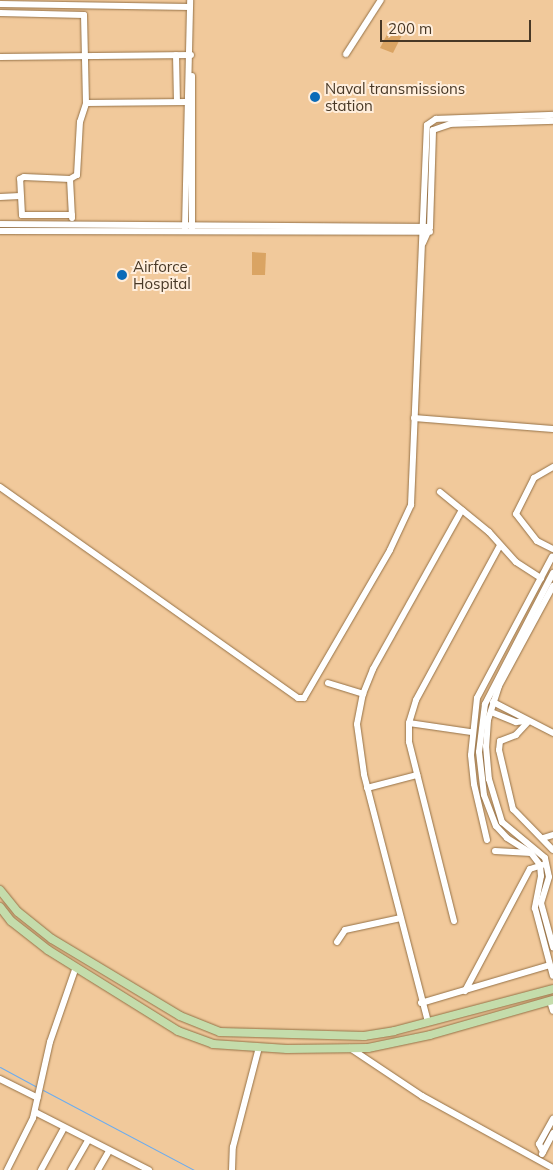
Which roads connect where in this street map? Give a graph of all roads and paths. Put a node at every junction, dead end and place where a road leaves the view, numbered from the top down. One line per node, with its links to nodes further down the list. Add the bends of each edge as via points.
1 (381, 0): 9 (street)
2 (11, 2): 3 (street); 7 (street)
3 (42, 2): 4 (street)
4 (79, 2): 5 (street)
5 (117, 2): 6 (street)
6 (190, 3): 12 (street)
7 (0, 4)
8 (0, 12): 10 (street, via 84,15)
9 (346, 54)
10 (85, 55): 11 (street); 13 (street); 16 (street)
11 (176, 55): 12 (street); 14 (street)
12 (190, 55): 15 (street); 25 (street)
13 (0, 57)
14 (177, 102): 15 (street); 16 (street)
15 (187, 102): 25 (street)
16 (86, 104): 19 (street, via 80,122 77,175)
17 (553, 115): 26 (street, via 436,119 429,122)
18 (553, 121): 26 (street, via 450,124 433,130)
19 (70, 179): 20 (street, via 21,178); 22 (street)
20 (20, 196): 21 (street); 22 (street, via 22,215)
21 (0, 197)
22 (72, 215): 24 (street)
23 (0, 224): 24 (street)
24 (72, 228): 25 (street); 27 (street)
25 (188, 229): 26 (street)
26 (426, 230): 28 (street)
27 (0, 231)
28 (414, 418): 29 (street); 31 (street, via 409,511 368,588 302,698)
29 (553, 429)
30 (553, 466): 35 (street, via 534,478 516,514 537,541)
31 (0, 487)
32 (440, 492): 33 (street)
33 (462, 510): 34 (street); 41 (street, via 373,669)
34 (500, 545): 38 (street, via 516,562); 45 (street, via 416,700)
35 (553, 549)
36 (552, 557): 38 (street)
37 (553, 573): 39 (street)
38 (541, 578): 39 (street); 46 (street, via 484,682)
39 (551, 584): 42 (street); 43 (street)
40 (328, 683): 41 (street)
41 (363, 694): 50 (street, via 357,734)
42 (485, 704): 43 (street); 47 (street)
43 (492, 707): 44 (street, via 520,714); 47 (street)
44 (527, 721): 48 (street); 52 (street, via 516,735 500,741 499,750 513,809 523,823)
45 (409, 723): 46 (street); 49 (street, via 409,742)
46 (471, 732): 47 (street); 53 (street, via 474,784)
47 (483, 734): 56 (street, via 482,783 491,817 507,838); 57 (street, via 489,778 502,822 540,851)
48 (553, 734)
49 (418, 775): 50 (street); 61 (street)
50 (367, 788): 60 (street)
51 (553, 835): 52 (street)
52 (543, 838): 54 (street)
53 (487, 840)
54 (553, 850)
55 (495, 851): 56 (street)
56 (531, 853): 57 (street)
57 (543, 864): 63 (street, via 548,883 541,903); 64 (street, via 534,908); 69 (street, via 530,869)
58 (0, 890): 74 (main road, via 18,912 52,940 191,1022 220,1032 256,1034 364,1036)
59 (0, 907): 66 (main road, via 11,921)
60 (401, 918): 62 (street, via 345,930); 71 (street)
61 (454, 921)
62 (337, 942)
63 (553, 947)
64 (550, 956): 65 (street)
65 (550, 965): 67 (street); 69 (street)
66 (76, 967): 76 (main road, via 196,1039); 79 (street, via 50,1042)
67 (553, 976)
68 (553, 989): 73 (main road)
69 (465, 991): 71 (street)
70 (552, 1001): 72 (street); 75 (main road)
71 (421, 1003): 73 (street)
72 (553, 1011)
73 (428, 1022): 74 (main road)
74 (394, 1031): 75 (main road)
75 (397, 1043): 77 (main road)
76 (259, 1047): 77 (main road); 94 (street, via 233,1147)
77 (350, 1048): 87 (street, via 422,1096)
78 (0, 1079): 79 (street)
79 (39, 1095): 80 (street)
80 (35, 1112): 82 (street); 89 (street)
81 (553, 1120): 86 (street, via 539,1144)
82 (64, 1128): 84 (street); 90 (street)
83 (553, 1134): 86 (street)
84 (88, 1140): 85 (street); 91 (street)
85 (109, 1151): 92 (street); 93 (street)
86 (543, 1152): 87 (street)
87 (540, 1160): 88 (street)
88 (553, 1168)
89 (7, 1170)
90 (41, 1170)
91 (71, 1170)
92 (98, 1170)
93 (150, 1170)
94 (232, 1170)

